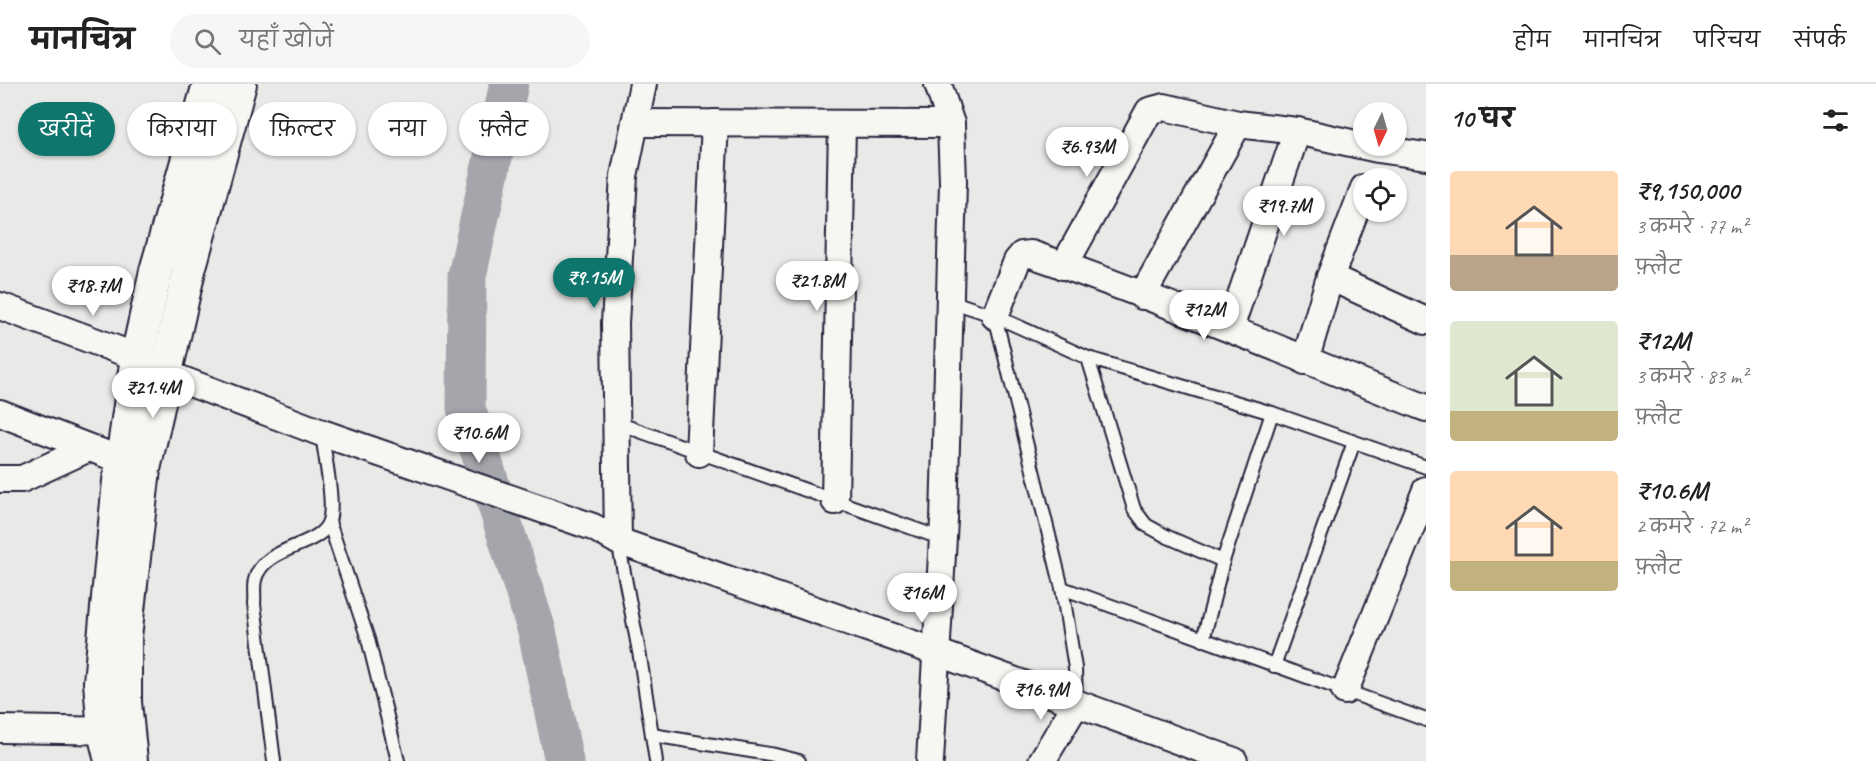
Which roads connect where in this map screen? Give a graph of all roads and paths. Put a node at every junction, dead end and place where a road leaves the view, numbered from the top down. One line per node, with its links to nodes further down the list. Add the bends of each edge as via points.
1 (209, 84): 23 (street, via 156,271)
2 (240, 84): 26 (street)
3 (643, 84): 5 (street)
4 (938, 84): 8 (street)
5 (635, 123): 6 (street); 30 (street, via 624,177 615,311)
6 (715, 123): 7 (street); 34 (street)
7 (842, 124): 8 (street); 39 (street)
8 (951, 124): 18 (street)
9 (1238, 124): 10 (street); 15 (street, via 1164,107 1149,111); 17 (street)
10 (1297, 131): 11 (street); 22 (street)
11 (1353, 143)
12 (1407, 153): 13 (street)
13 (1426, 156)
14 (1353, 217): 16 (street)
15 (1064, 266): 17 (street); 20 (street, via 1031,254 1022,255)
16 (1330, 277): 21 (street); 25 (street)
17 (1142, 296): 22 (street)
18 (950, 301): 20 (lane); 41 (street)
19 (0, 306): 23 (street)
20 (995, 316): 24 (lane); 44 (lane)
21 (1426, 321)
22 (1230, 328): 25 (street)
23 (137, 357): 26 (street); 35 (street)
24 (1088, 358): 29 (lane); 43 (lane, via 1134,509 1146,525)
25 (1305, 361): 27 (street)
26 (164, 374): 31 (street); 35 (street)
27 (1426, 408)
28 (0, 413): 33 (street)
29 (1272, 413): 32 (lane); 43 (lane)
30 (617, 423): 34 (lane); 42 (street)
31 (322, 433): 40 (lane); 42 (street, via 593,527)
32 (1354, 442): 36 (lane); 47 (lane)
33 (89, 448): 35 (street); 37 (street, via 22,478)
34 (699, 453): 39 (lane)
35 (133, 465): 53 (street, via 125,702)
36 (1426, 467)
37 (0, 479)
38 (1426, 490): 48 (street)
39 (834, 501): 41 (lane)
40 (329, 522): 55 (lane, via 321,532 268,559 255,579 254,604); 56 (lane, via 368,639)
41 (943, 539): 46 (street)
42 (618, 541): 46 (street); 52 (lane)
43 (1222, 561): 45 (lane)
44 (1062, 588): 45 (lane); 49 (lane, via 1076,668)
45 (1203, 640): 47 (lane)
46 (936, 652): 49 (street); 59 (street)
47 (1274, 666): 48 (lane)
48 (1345, 691): 50 (lane)
49 (1076, 704): 54 (street); 60 (street)
50 (1426, 720)
51 (0, 729): 53 (street)
52 (652, 735): 57 (lane); 58 (lane)
53 (118, 746)
54 (1183, 752): 61 (street)
55 (274, 761)
56 (398, 761)
57 (656, 761)
58 (799, 761)
59 (930, 761)
60 (1042, 761)
61 (1234, 761)

